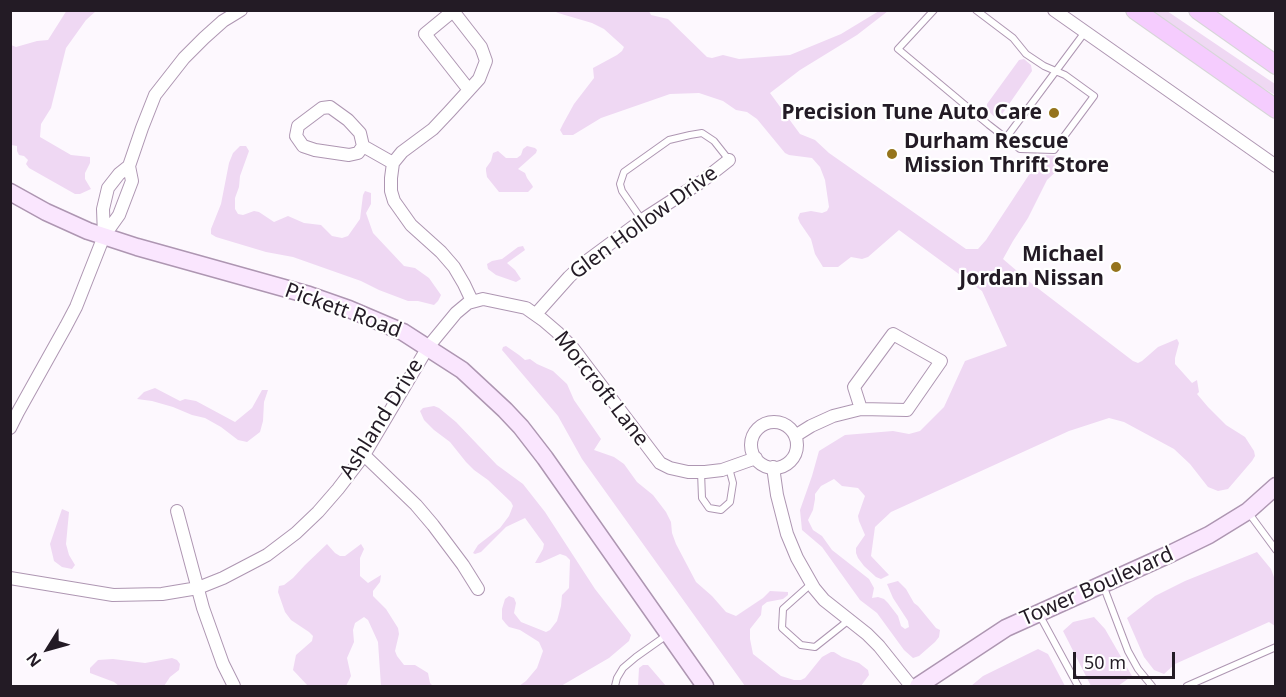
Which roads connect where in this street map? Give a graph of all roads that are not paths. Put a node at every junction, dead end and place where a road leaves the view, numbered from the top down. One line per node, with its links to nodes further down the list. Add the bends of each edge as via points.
1 (241, 10): 16 (street, via 204,38 155,95)
2 (934, 10): 12 (lane, via 898,49)
3 (976, 10): 9 (lane, via 1013,38 1026,54)
4 (1054, 10): 7 (street)
5 (1135, 10): 11 (main road)
6 (1198, 10): 8 (main road)
7 (1085, 32): 9 (lane); 17 (street)
8 (1275, 65)
9 (1056, 71): 12 (lane); 12 (lane, via 1094,96 1054,150 1020,148)
10 (469, 90): 10 (street, via 479,79 486,61 481,47 453,11 425,34); 15 (street, via 433,129)
11 (1275, 109)
12 (1006, 138)
13 (363, 146): 13 (street, via 360,133 330,107 322,108 298,126 296,136 303,146 315,150 349,155 358,153); 15 (street)
14 (729, 159): 21 (street, Glen Hollow Drive); 21 (lane, via 702,133 669,140 624,172 622,191)
15 (393, 163): 23 (street, via 394,201 411,225 454,267)
16 (129, 166): 18 (street); 20 (street, via 132,181)
17 (1275, 166)
18 (108, 188): 20 (street); 22 (street, via 103,209)
19 (11, 195): 22 (street, Pickett Road)
20 (126, 195): 22 (street, via 119,215)
21 (642, 220): 24 (street, Glen Hollow Drive, via 584,263)
22 (104, 236): 25 (street, Pickett Road, via 349,309 404,332); 27 (street, via 71,317)
23 (472, 301): 24 (street, Morcroft Lane, via 504,302); 25 (street, via 456,313)
24 (536, 314): 33 (street, Morcroft Lane, via 572,347 660,463)
25 (428, 347): 29 (street, Ashland Drive); 45 (street, Pickett Road, via 462,370 521,427)
26 (861, 409): 26 (street, via 907,410 941,361 893,334 854,387); 28 (street, via 833,416)
27 (10, 428)
28 (795, 436): 30 (street, via 778,422 764,424 753,434 751,442); 32 (street, via 793,458)
29 (364, 455): 41 (street, Ashland Drive, via 296,533 267,555); 42 (street, via 416,505)
30 (756, 458): 31 (street, Morcroft Lane); 32 (street)
31 (729, 468): 33 (street, Morcroft Lane); 33 (lane, via 733,483 730,502 721,510 709,508 702,498)
32 (773, 468): 39 (street, via 787,534)
33 (701, 472)
34 (1275, 486): 36 (street, Tower Boulevard)
35 (177, 511): 41 (street)
36 (1248, 511): 37 (lane); 40 (street, Tower Boulevard, via 1209,535)
37 (1275, 550)
38 (10, 578): 41 (street, Ashland Drive, via 113,595 162,594)
39 (812, 584): 44 (street, via 824,600); 44 (lane, via 783,609 782,628 801,645 815,647)
40 (1103, 584): 43 (street, Tower Boulevard); 53 (lane, via 1128,651)
41 (198, 588): 47 (street)
42 (478, 589)
43 (1039, 613): 51 (street, Tower Boulevard, via 1006,628); 52 (lane)
44 (849, 620): 50 (street, via 879,646)
45 (667, 634): 48 (lane, via 623,668); 49 (street, Pickett Road)
46 (1275, 647): 54 (lane)
47 (234, 687)
48 (615, 687)
49 (705, 687)
50 (911, 687)
51 (918, 687)
52 (1078, 687)
53 (1152, 687)
54 (1187, 687)

